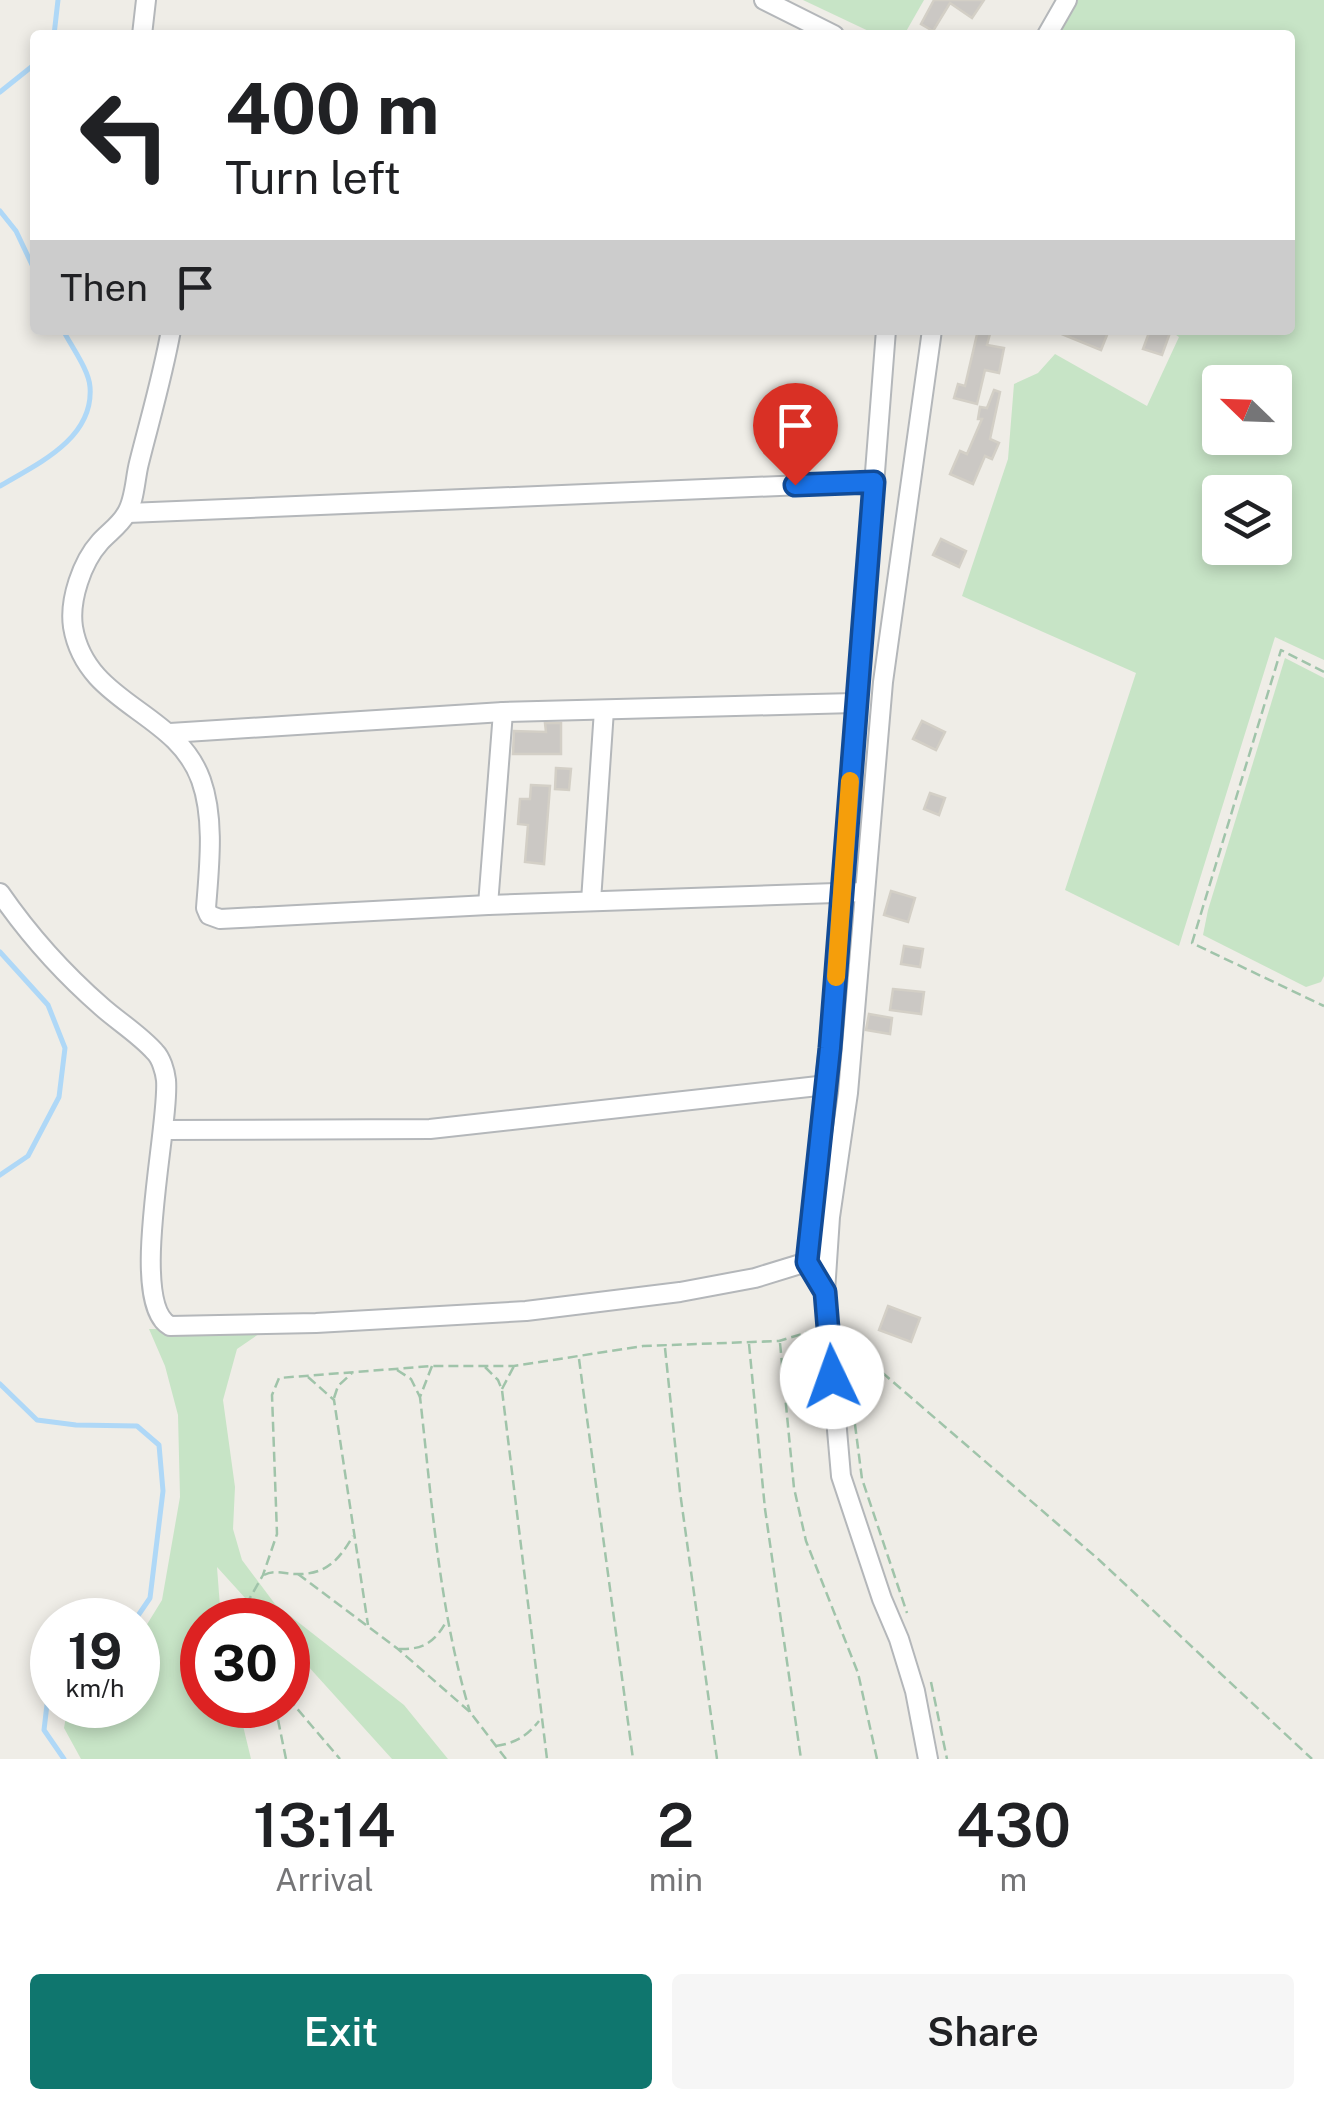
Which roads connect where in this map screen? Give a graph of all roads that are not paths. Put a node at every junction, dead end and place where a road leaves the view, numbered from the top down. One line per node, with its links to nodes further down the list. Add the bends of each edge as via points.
1 (146, 0): 4 (street)
2 (764, 0): 5 (street)
3 (1067, 0): 6 (street)
4 (143, 30)
5 (824, 30)
6 (1050, 30)
7 (170, 335): 11 (street)
8 (886, 335): 10 (street)
9 (931, 335): 16 (street, via 883,682)
10 (874, 482): 11 (street); 12 (street)
11 (128, 513): 15 (street, via 87,562 72,623 91,672)
12 (856, 703): 13 (street); 18 (street)
13 (604, 710): 14 (street); 19 (street)
14 (503, 712): 15 (street); 20 (street)
15 (170, 733): 20 (street, via 201,778 206,908 213,918)
16 (865, 892): 18 (street); 24 (street)
17 (0, 893): 22 (street, via 29,934 159,1055 166,1078)
18 (843, 894): 19 (street); 21 (street)
19 (591, 902): 20 (street)
20 (488, 905)
21 (827, 1085): 22 (street, via 430,1129); 23 (street)
22 (163, 1130): 23 (street, via 150,1282 156,1310 178,1328 526,1311 680,1292)
23 (807, 1262): 24 (street)
24 (825, 1292): 25 (street, via 840,1476 903,1651)
25 (928, 1759)

